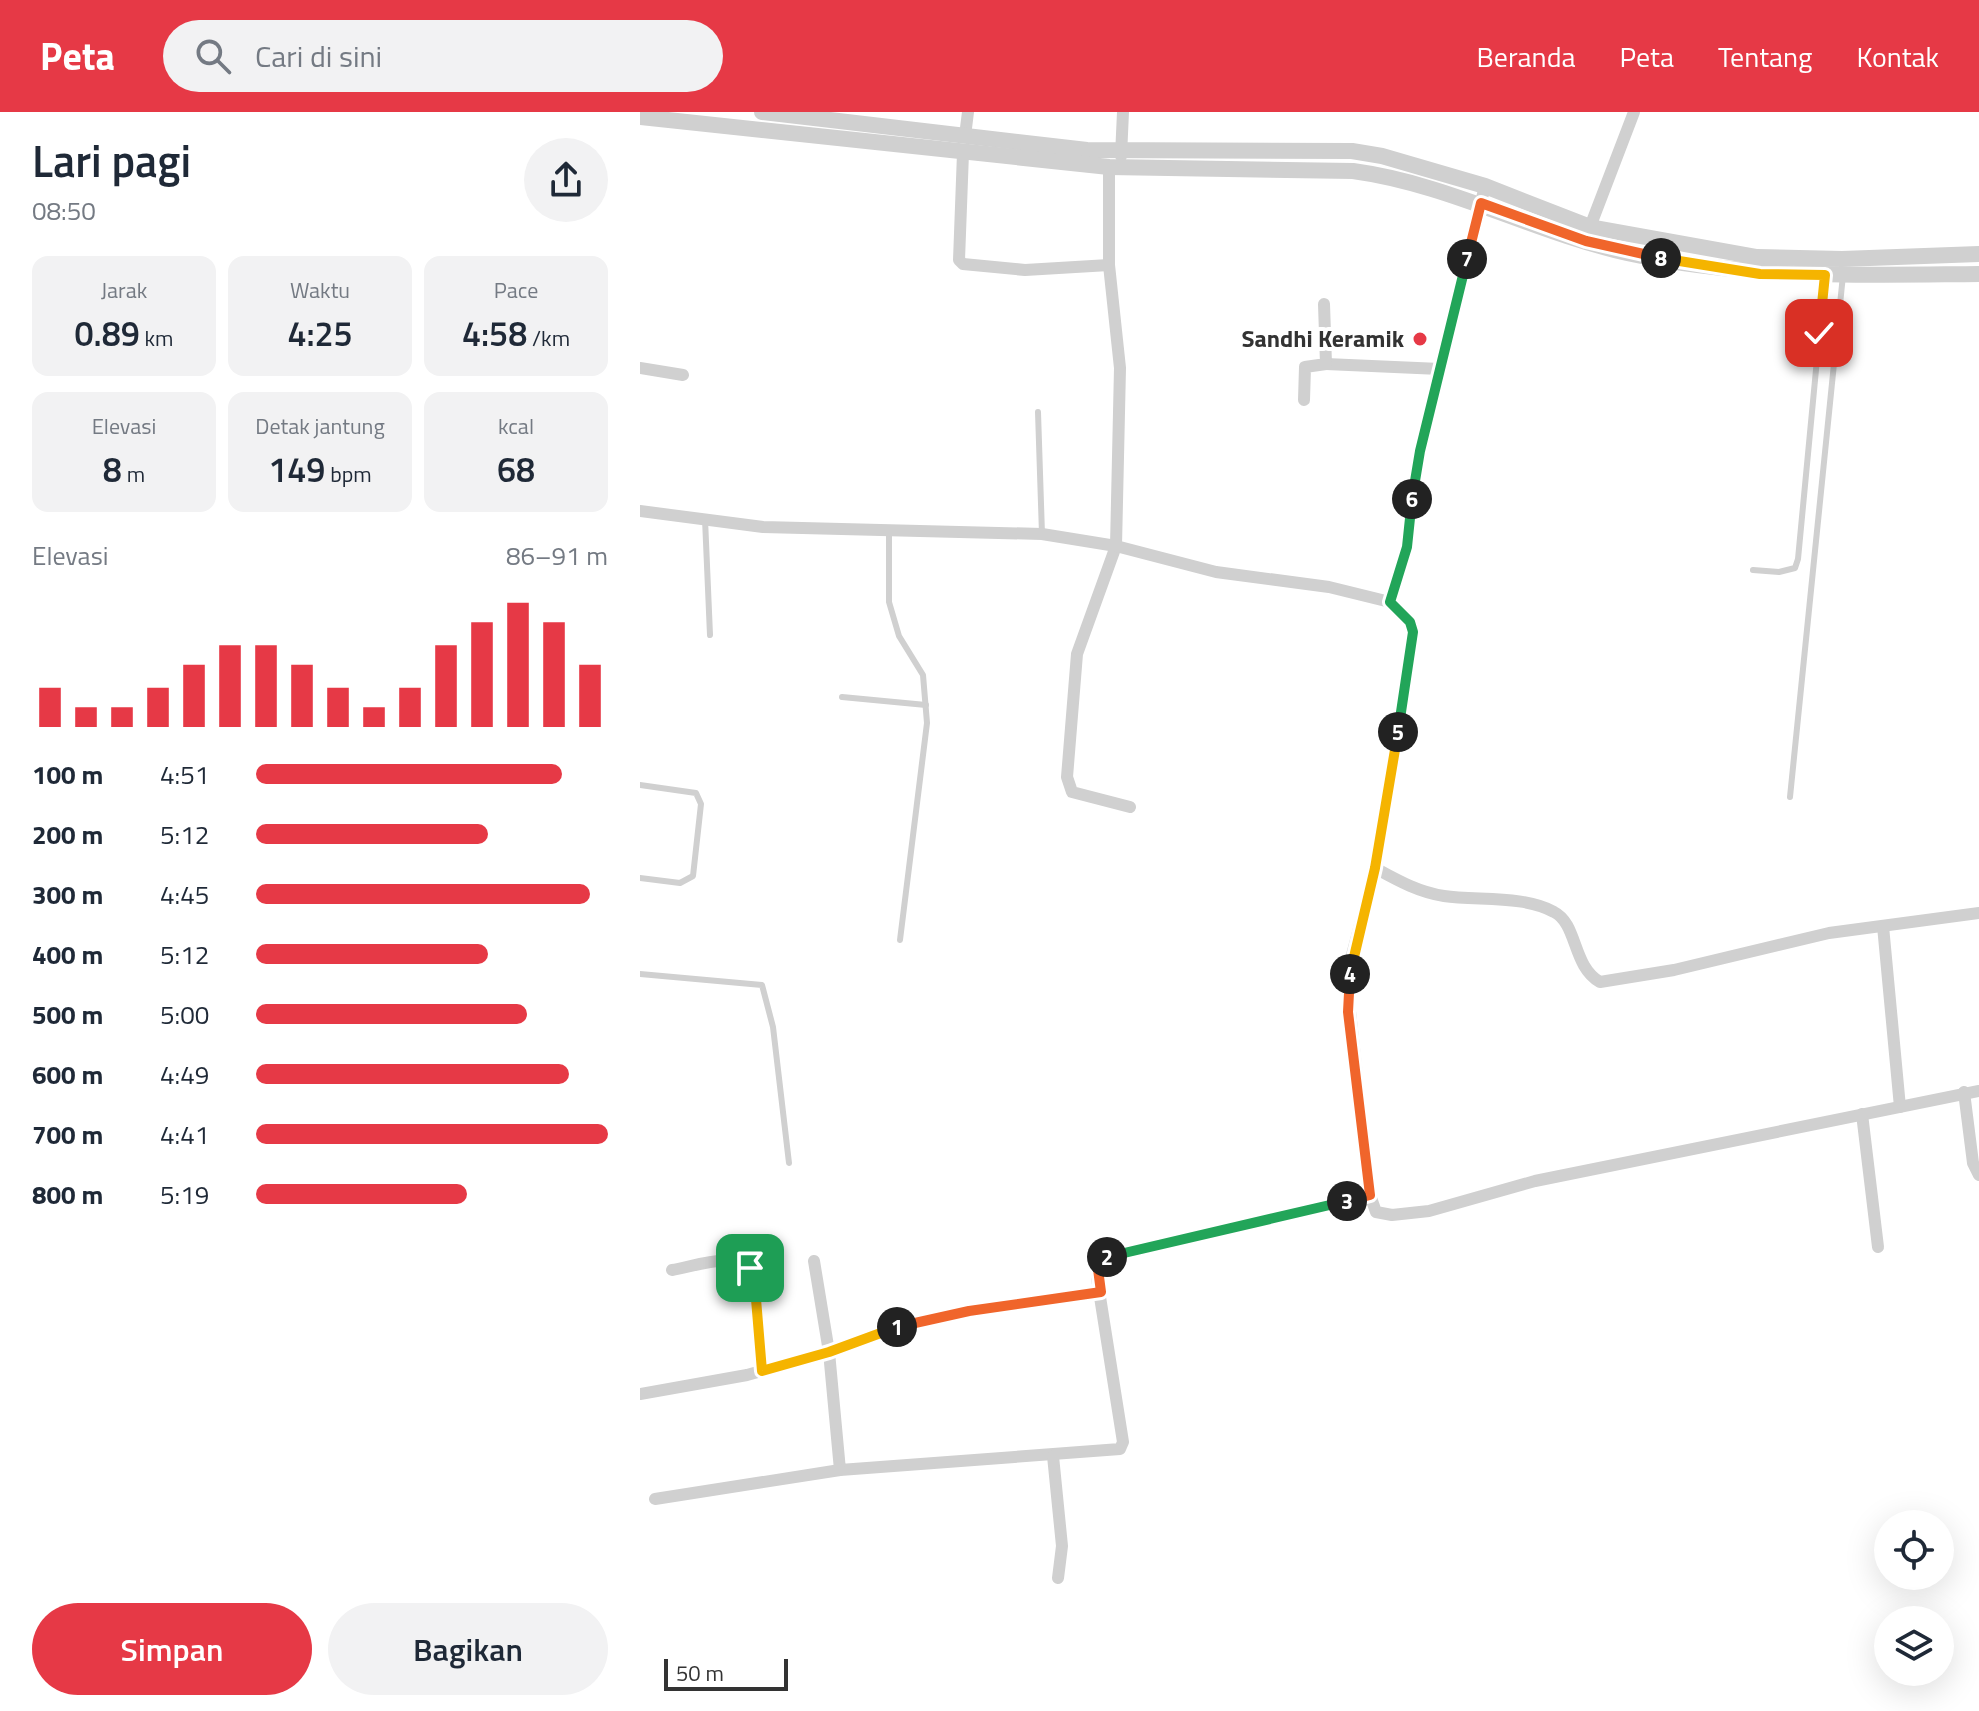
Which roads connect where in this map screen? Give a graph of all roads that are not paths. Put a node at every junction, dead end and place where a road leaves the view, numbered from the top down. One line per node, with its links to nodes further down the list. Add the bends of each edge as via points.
1 (762, 112): 6 (street)
2 (968, 112): 6 (street)
3 (1123, 112): 9 (street)
4 (1634, 112): 12 (street)
5 (640, 117): 8 (street)
6 (965, 136): 9 (street)
7 (1328, 151): 9 (street); 10 (street); 11 (street, via 1382,156)
8 (963, 153): 9 (street); 14 (street, via 963,264 1025,270)
9 (1117, 161): 10 (street); 14 (street)
10 (1327, 171): 11 (street, via 1384,175)
11 (1483, 195): 12 (street); 17 (street, via 1627,253 1760,274); 21 (street)
12 (1590, 227): 15 (street)
13 (1979, 254): 15 (street)
14 (1109, 265): 29 (street, via 1120,368)
15 (1842, 268): 16 (street); 17 (street); 36 (lane)
16 (1979, 274)
17 (1825, 275): 30 (lane, via 1798,559 1795,568 1779,572)
18 (1324, 304): 19 (street)
19 (1326, 364): 21 (street); 23 (street, via 1305,367)
20 (640, 368): 22 (street)
21 (1440, 369): 31 (street, via 1420,451 1407,547)
22 (683, 375)
23 (1304, 400)
24 (1038, 412): 28 (lane)
25 (640, 511): 26 (street)
26 (705, 519): 27 (street, via 763,527); 32 (lane)
27 (889, 531): 28 (street); 34 (lane, via 889,602 899,636 923,675)
28 (1042, 534): 29 (street)
29 (1116, 546): 31 (street, via 1216,572 1329,587); 37 (street, via 1077,654 1067,777 1072,792)
30 (1753, 570)
31 (1390, 602): 38 (street, via 1413,632)
32 (710, 635)
33 (842, 697): 34 (lane)
34 (926, 705): 42 (lane)
35 (640, 785): 39 (lane, via 696,793 701,804 693,876 680,883)
36 (1790, 797)
37 (1130, 807)
38 (1375, 868): 41 (street, via 1442,896 1555,912 1564,920 1586,971 1600,982); 50 (street, via 1352,955 1348,993)
39 (640, 878)
40 (1979, 913): 41 (street)
41 (1883, 926): 46 (street)
42 (900, 940)
43 (640, 974): 48 (lane, via 762,985 773,1027)
44 (1979, 1091): 45 (street)
45 (1964, 1092): 46 (street); 49 (street)
46 (1900, 1107): 47 (street)
47 (1862, 1114): 50 (street, via 1535,1181 1429,1211 1376,1212); 51 (street)
48 (789, 1163)
49 (1979, 1175)
50 (1370, 1195): 54 (street, via 1114,1253 1103,1258 1098,1269)
51 (1878, 1247)
52 (814, 1261): 55 (street)
53 (672, 1270): 56 (street, via 730,1261 750,1268)
54 (1101, 1292): 55 (street, via 937,1317); 58 (street, via 1122,1446)
55 (829, 1352): 56 (street); 59 (street)
56 (762, 1371): 57 (street)
57 (640, 1394)
58 (1053, 1456): 59 (street); 61 (street, via 1062,1546)
59 (840, 1470): 60 (street)
60 (655, 1499)
61 (1058, 1578)

